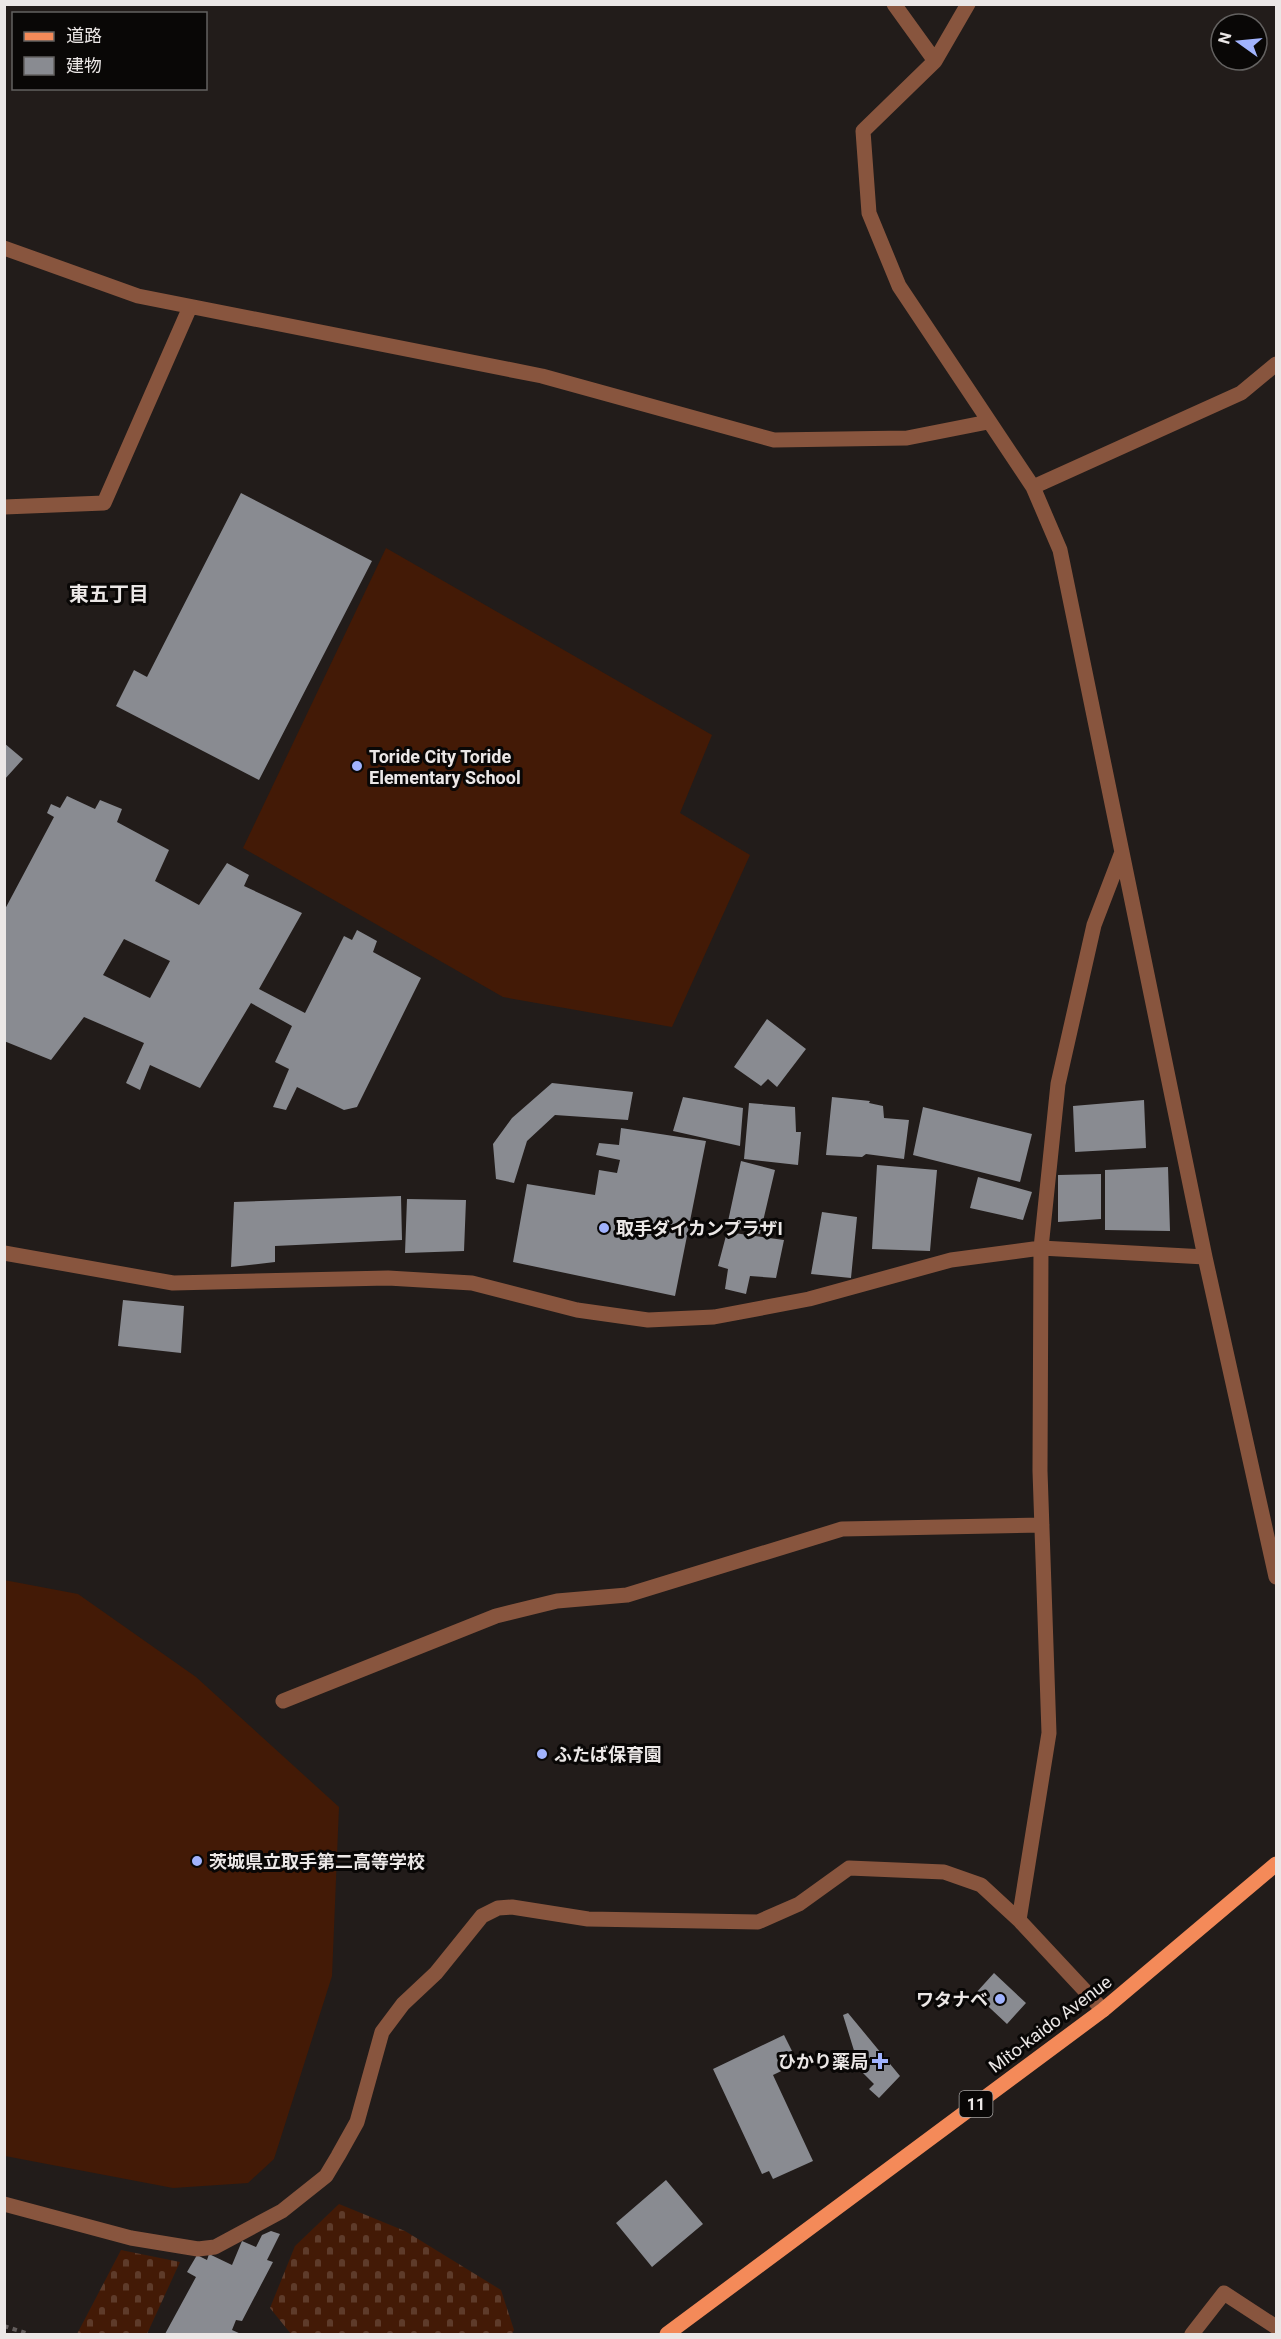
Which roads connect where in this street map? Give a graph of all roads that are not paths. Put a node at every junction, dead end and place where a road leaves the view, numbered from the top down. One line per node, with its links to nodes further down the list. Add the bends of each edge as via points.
1 (894, 4): 3 (street)
2 (968, 4): 3 (street)
3 (935, 62): 7 (street, via 863,132 870,213 899,286)
4 (4, 248): 5 (street, via 138,296)
5 (190, 307): 7 (street, via 542,376 774,440 907,438); 9 (street, via 104,503)
6 (1276, 364): 8 (street, via 1241,393)
7 (988, 422): 8 (street)
8 (1033, 487): 10 (street, via 1060,550)
9 (4, 507)
10 (1122, 852): 11 (street, via 1094,925 1058,1084); 13 (street)
11 (1041, 1248): 12 (street, via 951,1260 809,1299 714,1317 648,1320 577,1310 472,1283 388,1278 173,1283); 13 (street); 14 (street)
12 (4, 1253)
13 (1204, 1257): 15 (street)
14 (1042, 1525): 16 (street, via 842,1529 627,1595 557,1601 496,1616); 18 (street, via 1049,1733)
15 (1276, 1577)
16 (283, 1701)
17 (1276, 1864): 19 (main road, Mito-kaido Avenue / 11)
18 (1019, 1920): 19 (street); 20 (street, via 981,1885 944,1872 849,1868 799,1904 758,1922 588,1919 512,1906 498,1908 482,1916 382,2032 357,2122 326,2176 282,2211 215,2247 198,2249 131,2238)
19 (1103, 2010): 22 (main road, Mito-kaido Avenue / 11)
20 (4, 2204)
21 (1276, 2326): 23 (street, via 1224,2293)
22 (667, 2334)
23 (1192, 2334)

